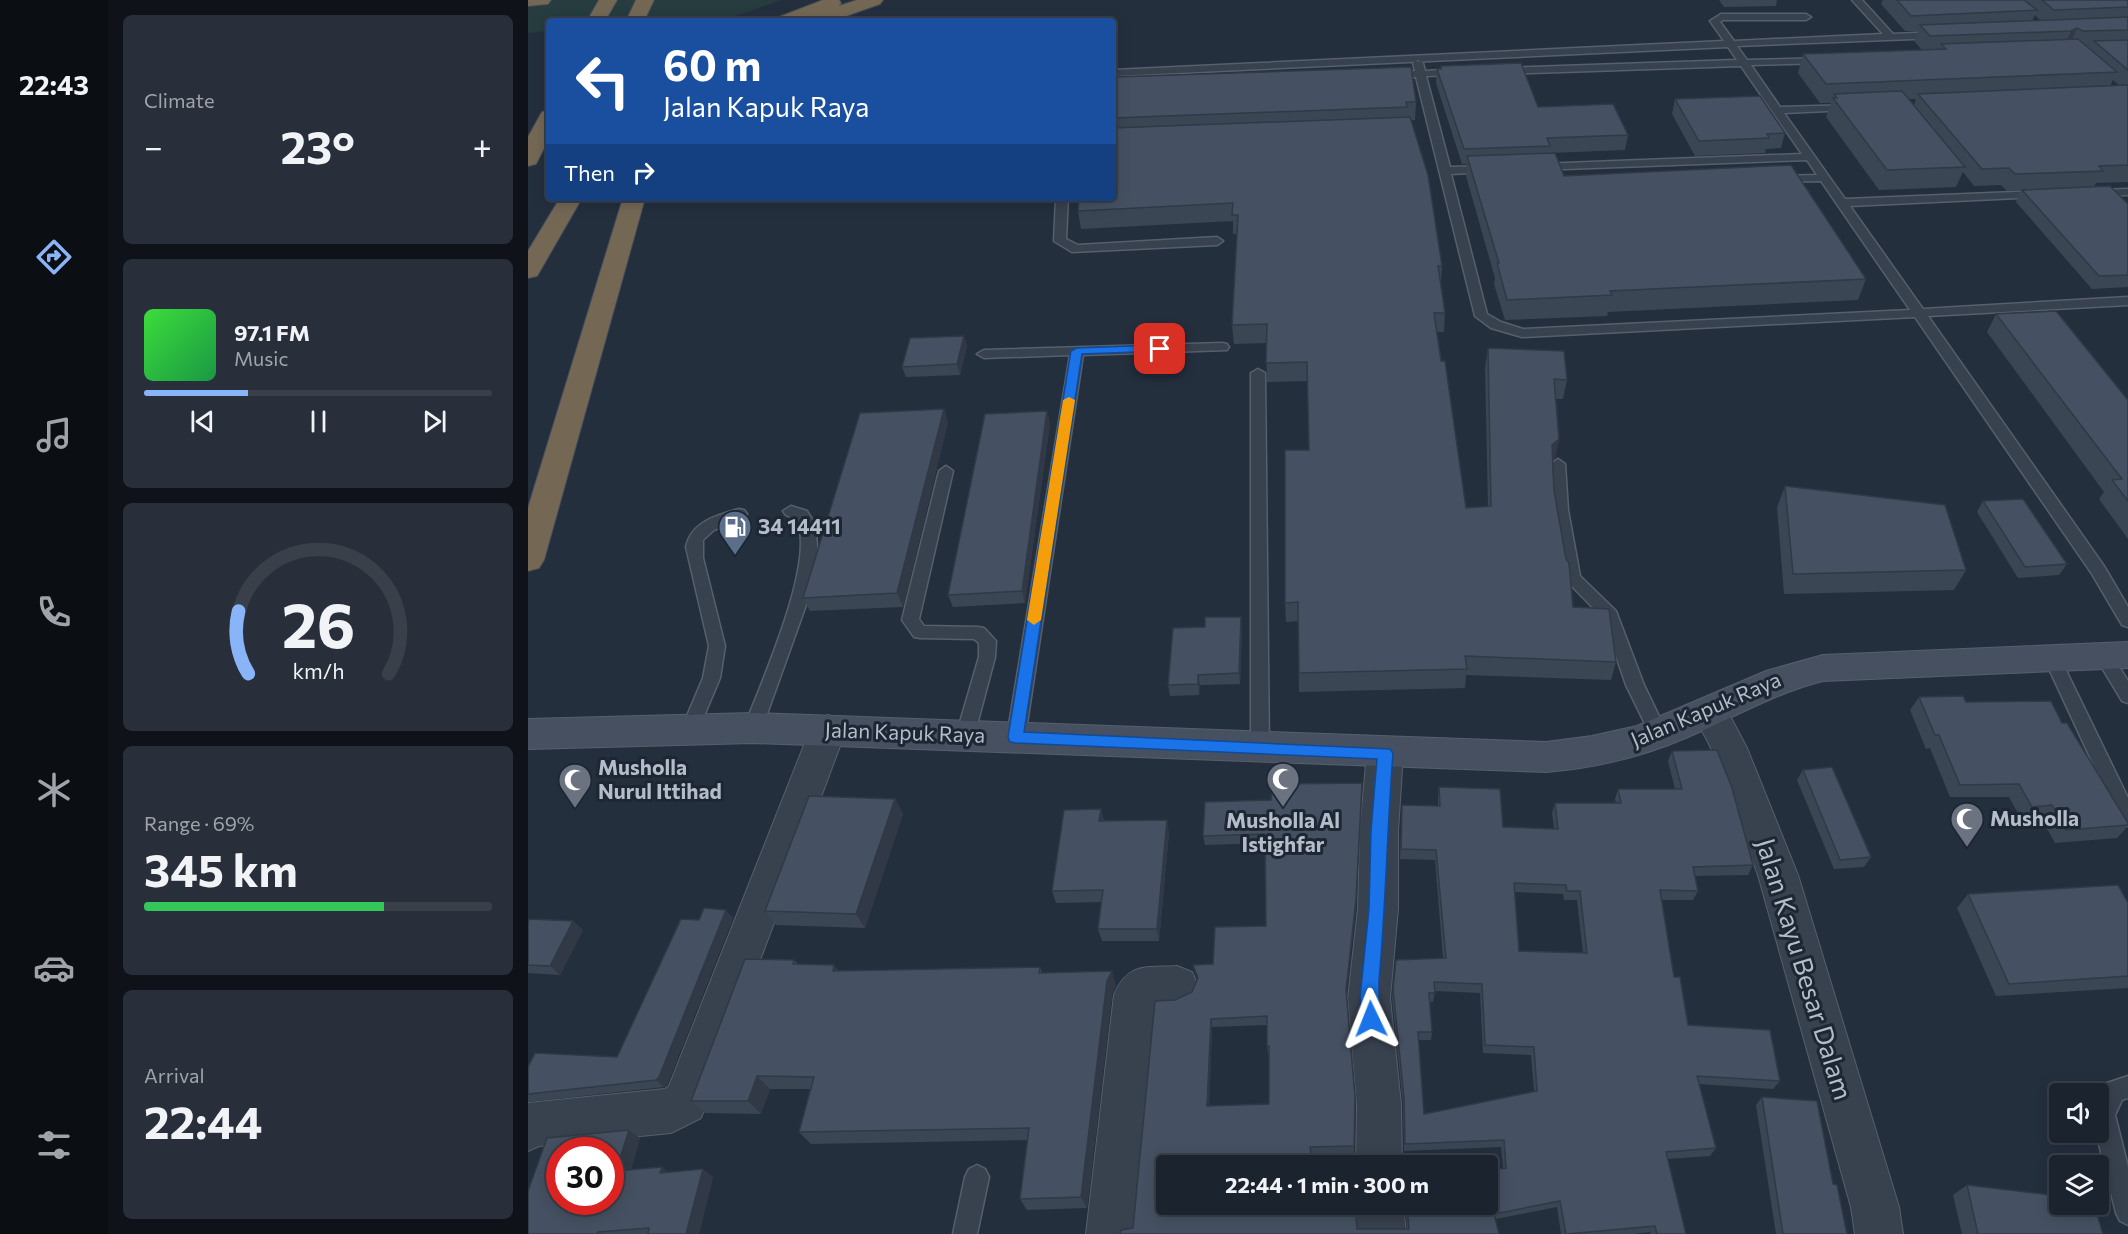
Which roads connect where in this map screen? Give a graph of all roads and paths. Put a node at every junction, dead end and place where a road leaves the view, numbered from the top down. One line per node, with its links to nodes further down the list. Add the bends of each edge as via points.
1 (542, 0): 8 (highway)
2 (608, 0): 10 (highway)
3 (645, 0): 11 (highway)
4 (840, 0): 12 (highway)
5 (860, 0): 13 (highway)
6 (874, 0): 14 (highway)
7 (1857, 0): 16 (lane)
8 (528, 1)
9 (1806, 17): 17 (lane, via 1715,18)
10 (598, 18)
11 (636, 18)
12 (794, 18)
13 (809, 18)
14 (823, 18)
15 (1949, 34): 16 (lane)
16 (1890, 37): 17 (lane)
17 (1733, 44): 18 (lane); 20 (lane)
18 (1416, 57): 23 (lane); 24 (lane)
19 (1839, 60): 20 (lane)
20 (1746, 63): 21 (lane); 27 (lane)
21 (1491, 71)
22 (1468, 72): 24 (lane)
23 (1116, 73)
24 (1422, 74): 25 (lane); 33 (lane, via 1427,130)
25 (1374, 76)
26 (1866, 106): 27 (lane)
27 (1779, 110): 29 (lane)
28 (546, 122): 30 (highway)
29 (1811, 157): 31 (lane, via 1602,169); 34 (lane)
30 (528, 159)
31 (1522, 168)
32 (1500, 169): 33 (lane)
33 (1444, 171): 48 (lane, via 1481,316 1522,333)
34 (1826, 178): 35 (lane); 43 (lane)
35 (1761, 180)
36 (2128, 192): 37 (lane)
37 (2081, 193)
38 (2057, 194): 43 (lane, via 1970,192)
39 (555, 201): 45 (highway)
40 (569, 201): 46 (highway)
41 (633, 201): 57 (highway)
42 (1062, 201): 44 (lane, via 1060,241 1076,249)
43 (1843, 203): 48 (lane)
44 (1216, 241)
45 (528, 263)
46 (528, 271)
47 (2128, 301): 48 (lane)
48 (1920, 314): 58 (lane, via 2098,570)
49 (1222, 347): 50 (lane)
50 (1077, 351): 51 (lane); 69 (lane)
51 (984, 354)
52 (1258, 372): 70 (lane)
53 (1558, 464): 66 (lane, via 1560,510 1572,578 1610,615 1635,685)
54 (946, 471): 68 (lane, via 910,620 920,632 978,633 988,641)
55 (791, 511): 63 (lane, via 802,515 807,524 810,557 803,591)
56 (739, 514): 64 (lane, via 706,528 694,539 692,552 714,622 717,648 709,683)
57 (528, 560)
58 (2128, 621)
59 (2115, 656): 60 (main road, Jalan Kapuk Raya); 61 (lane)
60 (2052, 658): 62 (main road, Jalan Kapuk Raya, via 1822,668 1767,683); 72 (lane)
61 (2128, 696)
62 (1710, 711): 66 (main road, Jalan Kapuk Raya); 83 (street, Jalan Kayu Besar Dalam, via 1729,748 1778,875 1872,1196)
63 (753, 728): 64 (main road, Jalan Kapuk Raya); 65 (main road, Jalan Kapuk Raya)
64 (690, 730): 67 (main road, Jalan Kapuk Raya)
65 (828, 730): 68 (main road, Jalan Kapuk Raya); 75 (street, via 685,1102 671,1111 533,1124)
66 (1658, 733): 71 (main road, Jalan Kapuk Raya, via 1573,756 1530,759)
67 (528, 734)
68 (965, 736): 69 (main road, Jalan Kapuk Raya)
69 (1016, 737): 70 (main road, Jalan Kapuk Raya)
70 (1260, 747): 71 (main road, Jalan Kapuk Raya)
71 (1385, 753): 76 (street, via 1378,909 1369,998 1379,1105)
72 (2128, 818)
73 (1177, 986): 81 (street, via 1141,988 1135,995)
74 (2128, 1087): 78 (lane, via 2115,1091 2103,1114)
75 (528, 1128)
76 (1379, 1155)
77 (977, 1177): 80 (lane)
78 (2128, 1214)
79 (1380, 1215): 82 (street)
80 (965, 1234)
81 (1110, 1234)
82 (1382, 1234)
83 (1879, 1234)

